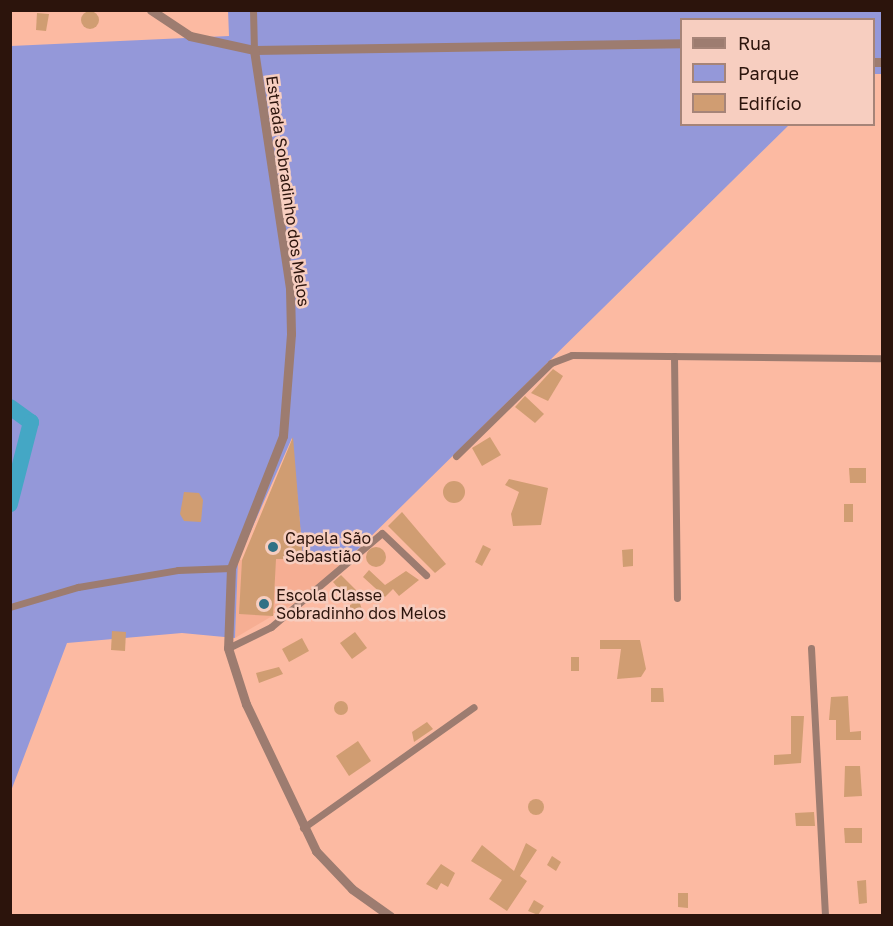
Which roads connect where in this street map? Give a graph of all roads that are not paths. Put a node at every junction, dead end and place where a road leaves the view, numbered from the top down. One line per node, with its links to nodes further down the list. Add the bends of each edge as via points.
1 (151, 10): 4 (street, via 190,36)
2 (253, 10): 4 (street)
3 (680, 43): 4 (street)
4 (254, 50): 8 (street, Estrada Sobradinho dos Melos, via 290,290 291,334 283,436)
5 (674, 356): 6 (street); 7 (street, via 572,355 551,363); 10 (street)
6 (882, 358)
7 (456, 456)
8 (231, 568): 11 (street, via 178,570 78,587); 12 (street, Estrada Sobradinho dos Melos)
9 (426, 575): 12 (street, via 382,533 271,627)
10 (677, 598)
11 (10, 607)
12 (228, 648): 15 (street, Estrada Sobradinho dos Melos, via 238,687)
13 (811, 648): 17 (street)
14 (474, 707): 15 (street)
15 (303, 828): 16 (street, Estrada Sobradinho dos Melos, via 334,873)
16 (390, 915)
17 (825, 915)

